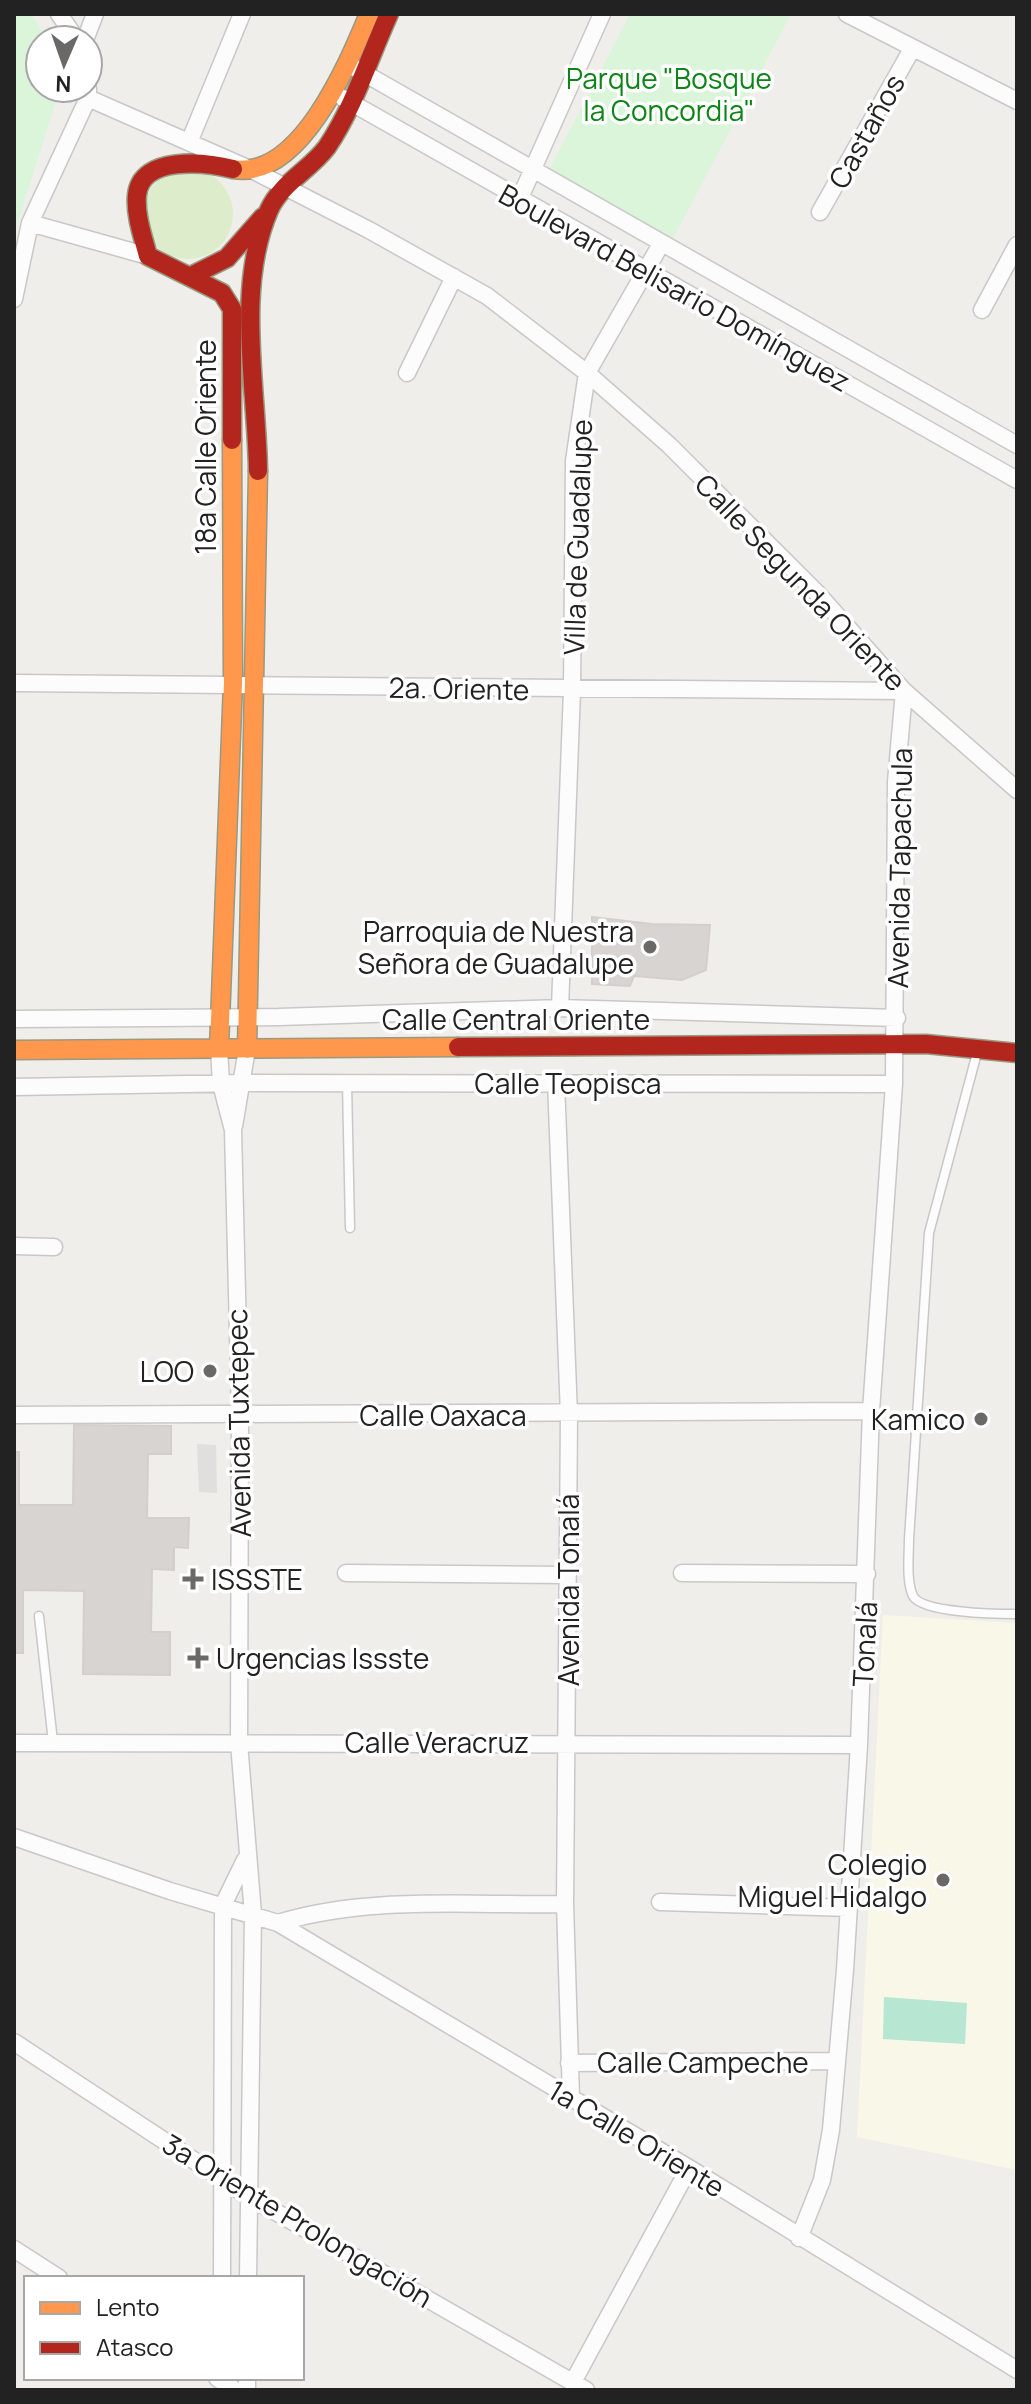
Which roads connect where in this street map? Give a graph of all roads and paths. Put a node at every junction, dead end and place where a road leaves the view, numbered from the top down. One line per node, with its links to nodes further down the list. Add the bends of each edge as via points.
1 (242, 14): 13 (street)
2 (369, 14): 7 (main road, 18a Calle Oriente)
3 (389, 14): 7 (main road, 18a Calle Oriente)
4 (602, 14): 15 (street)
5 (847, 14): 6 (street)
6 (912, 49): 10 (street); 19 (street, Castaños)
7 (355, 68): 8 (main road, 18a Calle Oriente); 11 (main road, 18a Calle Oriente); 15 (street, Boulevard Belisario Domínguez)
8 (334, 93): 11 (street, Boulevard Belisario Domínguez); 14 (main road, 18a Calle Oriente, via 300,141)
9 (104, 100): 13 (street)
10 (1017, 101)
11 (353, 103): 16 (main road, 18a Calle Oriente, via 309,170); 17 (street, Boulevard Belisario Domínguez)
12 (83, 104): 20 (street)
13 (190, 140): 14 (street)
14 (252, 170): 16 (street); 23 (main road, via 177,164 148,172 137,187 134,205)
15 (534, 172): 17 (street); 21 (street, Boulevard Belisario Domínguez)
16 (286, 188): 18 (main road, 18a Calle Oriente); 26 (street)
17 (519, 200): 24 (street, Boulevard Belisario Domínguez)
18 (269, 209): 25 (main road, via 227,258); 35 (main road, 18a Calle Oriente, via 257,257 253,316)
19 (820, 212)
20 (30, 223): 23 (street); 27 (street)
21 (661, 244): 24 (street); 31 (street, Boulevard Belisario Domínguez)
22 (1017, 245): 28 (street)
23 (148, 256): 25 (main road, 18a Calle Oriente)
24 (646, 271): 30 (street); 32 (street, Boulevard Belisario Domínguez)
25 (191, 276): 34 (main road, 18a Calle Oriente, via 222,293 232,309)
26 (454, 277): 29 (street); 30 (street)
27 (14, 299)
28 (982, 310)
29 (407, 373)
30 (587, 373): 36 (street, Villa de Guadalupe, via 574,461); 37 (street, Calle Segunda Oriente, via 669,445 809,584)
31 (1017, 445)
32 (1017, 480)
33 (14, 683): 34 (street, 2a. Oriente)
34 (233, 683): 35 (street, 2a. Oriente); 40 (main road, 18a Calle Oriente)
35 (257, 684): 36 (street, 2a. Oriente); 41 (main road, 18a Calle Oriente)
36 (572, 690): 37 (street, 2a. Oriente); 39 (street, Villa de Guadalupe)
37 (904, 691): 38 (street, Calle Segunda Oriente); 42 (street, Avenida Tapachula, via 896,782)
38 (1017, 790)
39 (560, 1008): 41 (street); 42 (street)
40 (218, 1017): 41 (street); 43 (street); 45 (main road, 18a Calle Oriente)
41 (248, 1017): 47 (main road, 18a Calle Oriente)
42 (897, 1018): 44 (street, Avenida Tapachula)
43 (14, 1019)
44 (895, 1045): 46 (main road, Calle Central Oriente); 47 (main road, Calle Central Oriente); 54 (street, Tonalá)
45 (219, 1048): 47 (main road, Calle Central Oriente); 48 (main road, Calle Central Oriente); 53 (street, 18a Calle Oriente)
46 (978, 1048): 49 (main road, Calle Central Oriente); 68 (lane, via 929,1233 909,1539 911,1582 913,1596 926,1607)
47 (247, 1049): 51 (street, 18a Calle Oriente)
48 (14, 1050)
49 (1017, 1053)
50 (556, 1082): 52 (street, Calle Teopisca); 54 (street, Calle Teopisca); 62 (street, Avenida Tonalá)
51 (243, 1083): 52 (street, Calle Teopisca); 53 (street, Calle Teopisca); 56 (street, Avenida Tuxtepec)
52 (346, 1083): 57 (lane)
53 (221, 1084): 55 (street, Calle Teopisca); 56 (street, Avenida Tuxtepec)
54 (894, 1084): 60 (street, Tonalá)
55 (14, 1087)
56 (233, 1130): 63 (street, Avenida Tuxtepec)
57 (350, 1228)
58 (14, 1246): 59 (street)
59 (54, 1247)
60 (871, 1411): 62 (street, Calle Oaxaca); 66 (street, Tonalá)
61 (14, 1415): 63 (street, Calle Oaxaca)
62 (569, 1415): 63 (street, Calle Oaxaca); 67 (street, Avenida Tonalá)
63 (240, 1416): 73 (street, Avenida Tuxtepec)
64 (346, 1573): 67 (street)
65 (682, 1573): 66 (street)
66 (867, 1574): 74 (street, Tonalá)
67 (568, 1575): 71 (street, Avenida Tonalá)
68 (1017, 1614)
69 (39, 1616): 70 (lane)
70 (53, 1742): 72 (street, Calle Veracruz); 73 (street, Calle Veracruz)
71 (566, 1742): 73 (street, Calle Veracruz); 74 (street, Calle Veracruz); 78 (street, Avenida Tonalá)
72 (14, 1743)
73 (239, 1743): 76 (street, Avenida Tuxtepec)
74 (859, 1745): 80 (street, Tonalá)
75 (14, 1837): 79 (street, 1a Calle Oriente)
76 (246, 1859): 79 (street); 81 (street, Avenida Tuxtepec)
77 (660, 1902): 80 (street)
78 (565, 1904): 82 (street, via 355,1906); 85 (street, Avenida Tonalá)
79 (223, 1905): 81 (street, 1a Calle Oriente); 88 (street)
80 (849, 1908): 84 (street, Tonalá)
81 (253, 1914): 82 (street, 1a Calle Oriente); 89 (street, Avenida Tuxtepec)
82 (278, 1923): 86 (street, 1a Calle Oriente)
83 (14, 2042): 88 (street, 3a Oriente Prolongación)
84 (837, 2061): 85 (street, Calle Campeche); 90 (street, Tonalá, via 822,2180)
85 (569, 2063): 86 (street, Avenida Tonalá)
86 (571, 2098): 87 (street, 1a Calle Oriente)
87 (689, 2168): 90 (street, 1a Calle Oriente); 96 (street)
88 (222, 2179): 89 (street, 3a Oriente Prolongación); 93 (street)
89 (248, 2196): 94 (street, Avenida Tuxtepec); 96 (street, 3a Oriente Prolongación)
90 (799, 2238): 95 (street, 1a Calle Oriente)
91 (14, 2249): 92 (street)
92 (56, 2276)
93 (222, 2276)
94 (248, 2276)
95 (1017, 2370)
96 (579, 2386)

